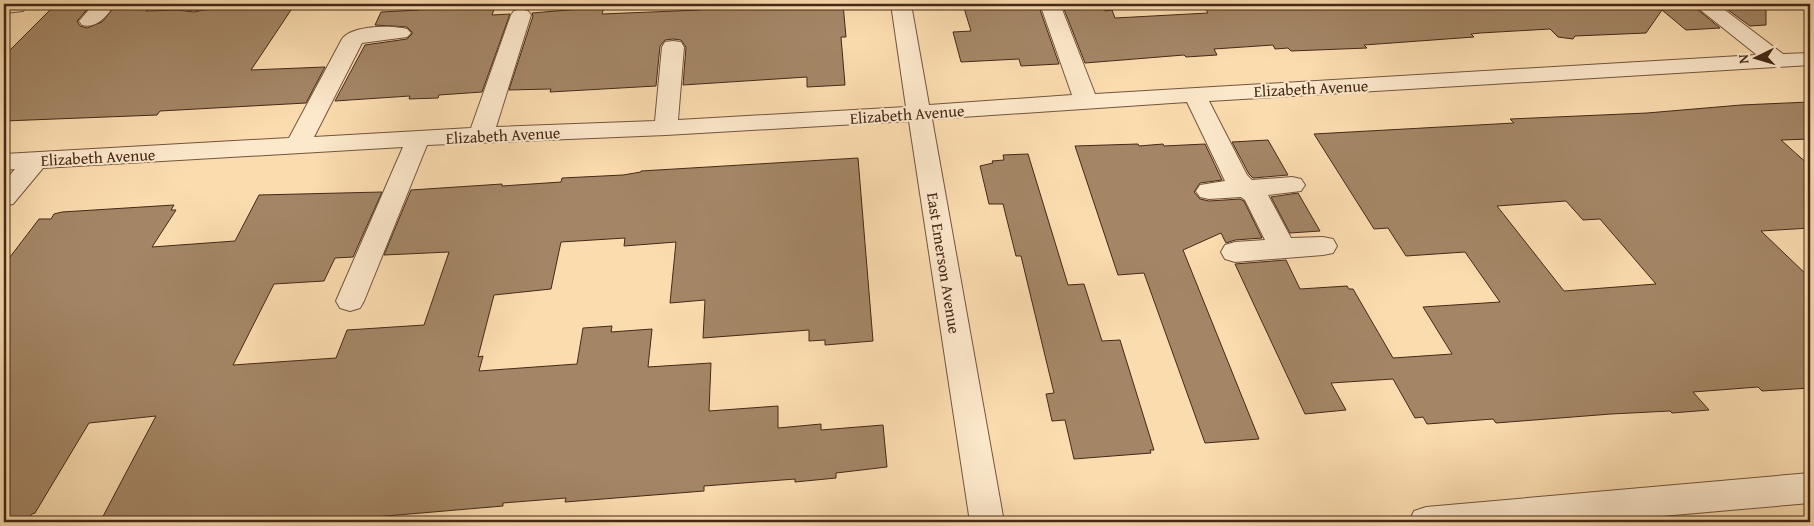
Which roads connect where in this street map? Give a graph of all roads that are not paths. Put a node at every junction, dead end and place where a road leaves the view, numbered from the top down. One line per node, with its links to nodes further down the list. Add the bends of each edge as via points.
1 (105, 4): 8 (street)
2 (184, 4): 3 (street)
3 (204, 4)
4 (901, 4): 15 (street, East Emerson Avenue)
5 (1050, 4): 14 (street)
6 (1705, 4): 12 (street)
7 (521, 15): 17 (street)
8 (89, 21)
9 (400, 33): 19 (street, via 361,35 354,40)
10 (673, 47): 16 (street)
11 (1810, 60): 12 (street, Elizabeth Avenue)
12 (1778, 61): 13 (street, Elizabeth Avenue)
13 (1195, 95): 14 (street, Elizabeth Avenue); 23 (street, via 1237,180)
14 (1086, 101): 15 (street, Elizabeth Avenue)
15 (919, 113): 16 (street, Elizabeth Avenue); 31 (street, East Emerson Avenue)
16 (666, 128): 17 (street, Elizabeth Avenue)
17 (481, 135): 18 (street, Elizabeth Avenue)
18 (418, 139): 19 (street, Elizabeth Avenue); 29 (street)
19 (297, 146): 20 (street, Elizabeth Avenue)
20 (36, 160): 21 (street, Elizabeth Avenue); 25 (street)
21 (4, 162)
22 (1292, 185): 23 (street)
23 (1246, 188): 24 (street); 27 (street, via 1255,195)
24 (1209, 191)
25 (4, 198)
26 (1324, 246): 27 (street)
27 (1283, 248): 28 (street)
28 (1235, 252)
29 (350, 302)
30 (1810, 488): 32 (street)
31 (987, 522)
32 (1426, 522)

